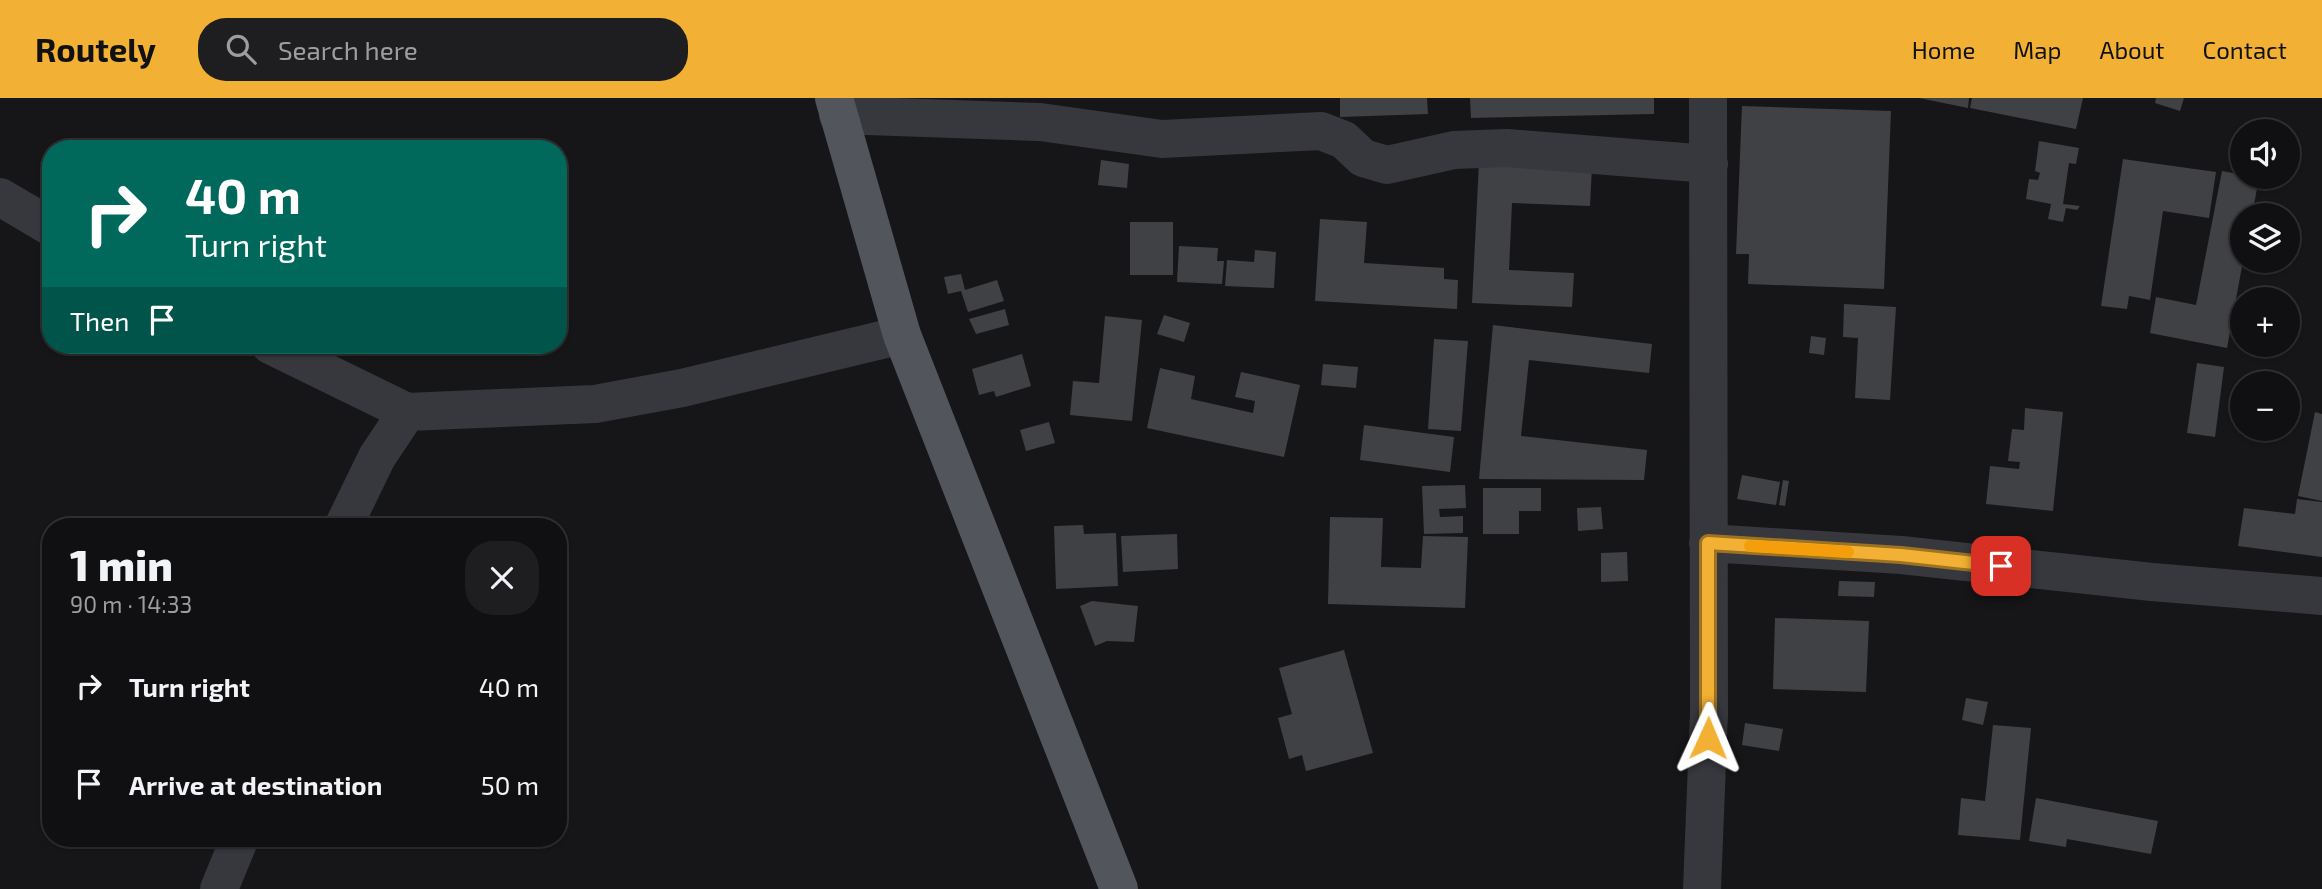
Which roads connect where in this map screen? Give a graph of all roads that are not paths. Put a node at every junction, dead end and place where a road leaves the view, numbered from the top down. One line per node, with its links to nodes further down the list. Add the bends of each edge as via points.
1 (1708, 98): 3 (street)
2 (836, 107): 3 (street, via 1040,122 1162,139 1321,131 1345,139 1363,158 1387,165 1454,150 1507,148); 6 (main road)
3 (1709, 164): 10 (street)
4 (0, 197): 5 (street)
5 (42, 222)
6 (902, 335): 8 (street, via 595,404); 14 (main road)
7 (288, 354): 8 (street)
8 (407, 412): 9 (street, via 377,457)
9 (347, 518)
10 (1708, 543): 11 (street, via 1901,555); 15 (street, via 1709,713)
11 (2322, 596)
12 (236, 847): 13 (street)
13 (219, 889)
14 (1119, 889)
15 (1702, 889)

